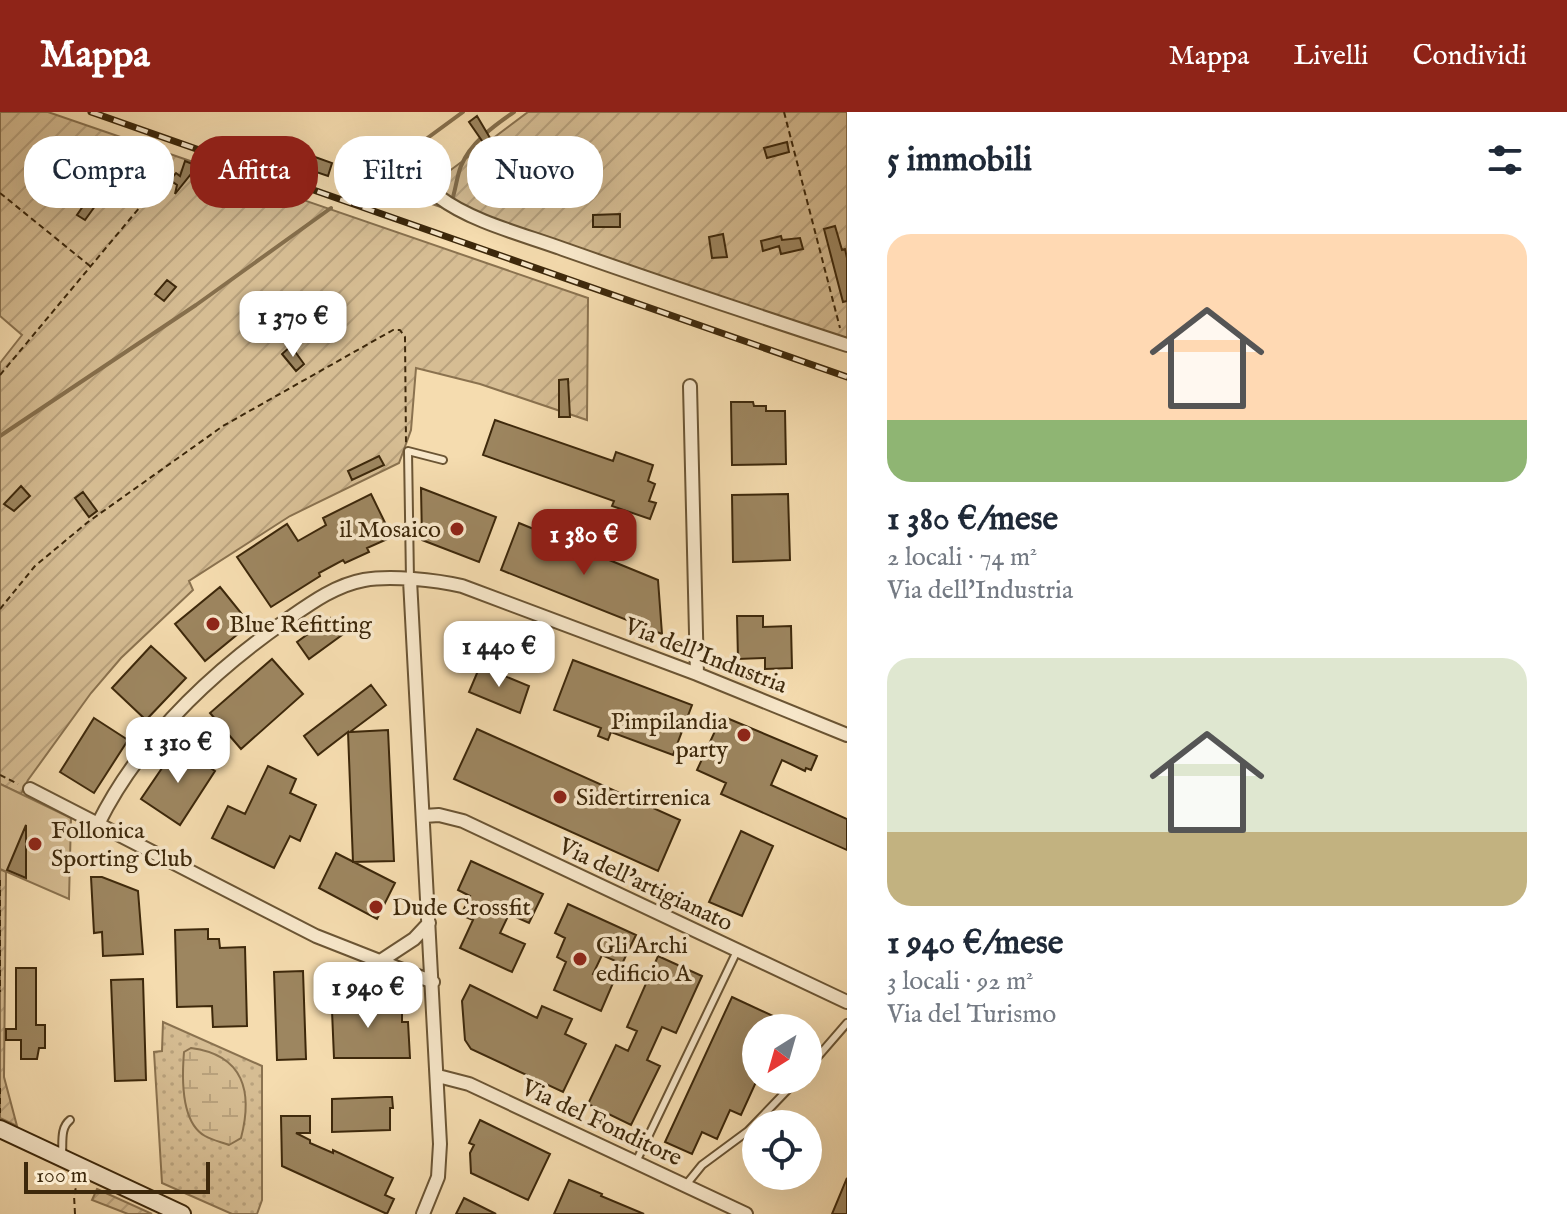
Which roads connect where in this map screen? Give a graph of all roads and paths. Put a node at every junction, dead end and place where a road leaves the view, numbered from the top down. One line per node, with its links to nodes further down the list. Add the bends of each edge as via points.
1 (784, 112): 6 (path)
2 (0, 193): 5 (path)
3 (451, 206): 6 (street)
4 (140, 208): 5 (path)
5 (91, 267): 7 (path)
6 (846, 345)
7 (0, 375)
8 (690, 386): 13 (street)
9 (408, 451): 10 (lane); 11 (lane); 12 (path, via 405,337 393,330 223,426 88,522 35,566)
10 (443, 460)
11 (410, 580): 13 (street, Via dell'Industria, via 462,586); 17 (street); 18 (street, Via dell'Industria, via 377,578 337,589 257,641 176,713 119,787)
12 (0, 609)
13 (697, 674): 14 (street, Via dell'Industria)
14 (847, 735)
15 (0, 775): 16 (path)
16 (30, 789): 18 (street)
17 (424, 816): 20 (street); 21 (street, Via dell'artigianato, via 463,821)
18 (98, 824): 22 (street, via 316,936)
19 (0, 880): 24 (path)
20 (429, 923): 22 (street); 23 (street)
21 (737, 951): 25 (street, Via dell'artigianato); 35 (lane)
22 (382, 960): 23 (street)
23 (433, 982): 28 (street)
24 (0, 992)
25 (847, 1002)
26 (847, 1023): 27 (lane)
27 (822, 1052)
28 (438, 1076): 35 (street, Via del Fonditore, via 469,1084); 40 (street, via 440,1165)
29 (0, 1088): 31 (path)
30 (784, 1094): 37 (lane)
31 (0, 1114)
32 (70, 1120): 34 (lane, via 63,1132)
33 (0, 1129): 34 (main road)
34 (62, 1159): 36 (main road)
35 (636, 1162): 37 (street, Via del Fonditore)
36 (82, 1168): 38 (path); 39 (main road)
37 (685, 1186): 41 (street, Via del Fonditore)
38 (75, 1214)
39 (182, 1214)
40 (423, 1214)
41 (746, 1214)

